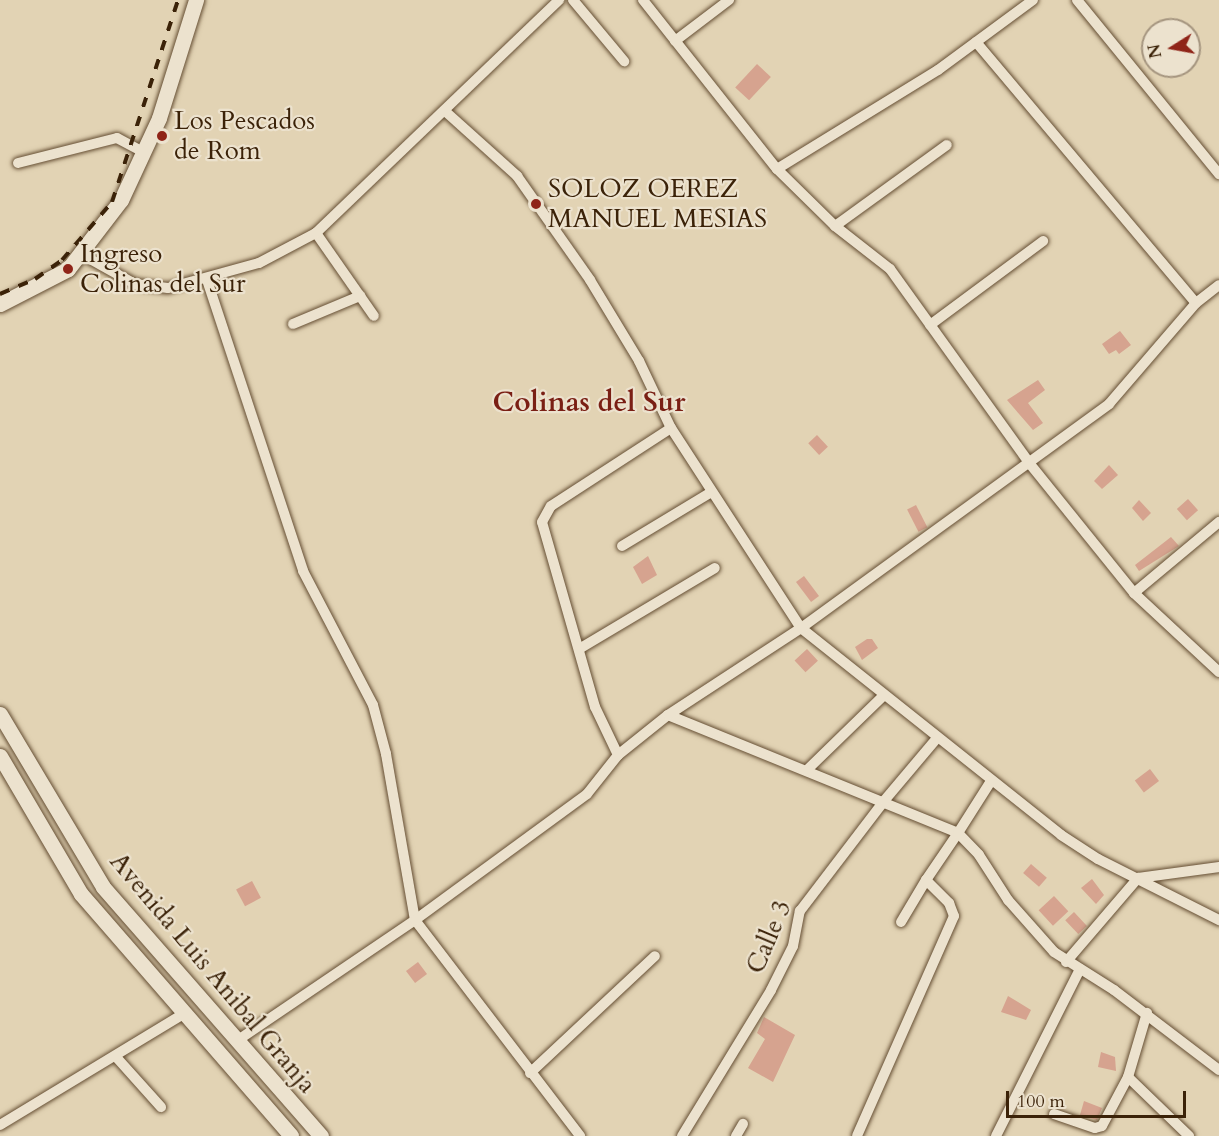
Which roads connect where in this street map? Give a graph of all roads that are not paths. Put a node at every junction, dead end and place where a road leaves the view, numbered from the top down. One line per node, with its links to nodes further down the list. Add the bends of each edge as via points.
1 (196, 0): 13 (main road, via 173,78)
2 (559, 0): 11 (street)
3 (573, 0): 10 (street)
4 (643, 0): 8 (street)
5 (729, 0): 8 (street)
6 (1033, 0): 9 (street)
7 (1077, 0): 16 (street)
8 (675, 41): 15 (street)
9 (976, 42): 15 (street, via 919,82); 24 (street)
10 (624, 61)
11 (446, 112): 18 (street); 29 (street, via 517,176 590,280 639,361)
12 (947, 145): 17 (street)
13 (143, 152): 14 (street, via 117,138); 20 (main road, via 121,200)
14 (18, 164)
15 (777, 169): 17 (street)
16 (1219, 174)
17 (835, 226): 28 (street, via 890,269)
18 (316, 233): 21 (street, via 259,263); 23 (street)
19 (1043, 241): 28 (street)
20 (81, 254): 21 (street, via 135,284 168,288); 25 (main road, via 68,268)
21 (207, 280): 52 (street, via 303,571 373,705 386,754)
22 (1219, 285): 24 (street)
23 (360, 296): 26 (street); 27 (street)
24 (1196, 303): 30 (street, via 1109,404)
25 (0, 304)
26 (374, 316)
27 (292, 324)
28 (930, 325): 30 (street)
29 (670, 428): 31 (street); 37 (street, via 544,514 544,530)
30 (1030, 464): 35 (street); 36 (street)
31 (710, 493): 33 (street); 36 (street)
32 (1219, 522): 35 (street)
33 (621, 546)
34 (715, 568): 37 (street)
35 (1134, 593): 38 (street)
36 (801, 628): 39 (street); 41 (street)
37 (579, 649): 43 (street, via 596,707)
38 (1219, 672)
39 (884, 695): 42 (street); 45 (street)
40 (0, 714): 60 (main road, Avenida Luis Anibal Granja, via 103,887 177,976)
41 (668, 715): 43 (street); 45 (street)
42 (937, 738): 46 (street); 47 (street, Calle 3)
43 (618, 755): 52 (street, via 587,794)
44 (0, 756): 58 (main road, Avenida Luis Anibal Granja, via 81,894)
45 (808, 769): 47 (street)
46 (991, 781): 48 (street); 50 (street, via 1061,835)
47 (884, 801): 48 (street); 72 (street, Calle 3, via 797,916 793,946 771,990)
48 (958, 833): 51 (street); 56 (street, via 979,855 1034,934)
49 (1219, 867): 50 (street)
50 (1138, 878): 53 (street); 56 (street)
51 (926, 880): 54 (street); 74 (street, via 949,903 954,916)
52 (416, 920): 60 (street); 63 (street)
53 (1219, 920)
54 (901, 922)
55 (655, 956): 63 (street)
56 (1066, 962): 57 (street)
57 (1080, 969): 59 (street); 75 (street)
58 (185, 1013): 61 (street); 69 (main road, Avenida Luis Anibal Granja)
59 (1147, 1013): 62 (street); 64 (street)
60 (238, 1040): 70 (main road, Avenida Luis Anibal Granja)
61 (117, 1058): 65 (street); 68 (street)
62 (1219, 1070)
63 (530, 1073): 71 (street)
64 (1128, 1077): 66 (street, via 1102,1126 1095,1128); 76 (street)
65 (161, 1107)
66 (1054, 1114)
67 (743, 1124): 73 (street)
68 (0, 1125)
69 (291, 1136)
70 (321, 1136)
71 (580, 1136)
72 (682, 1136)
73 (736, 1136)
74 (856, 1136)
75 (996, 1136)
76 (1189, 1136)

